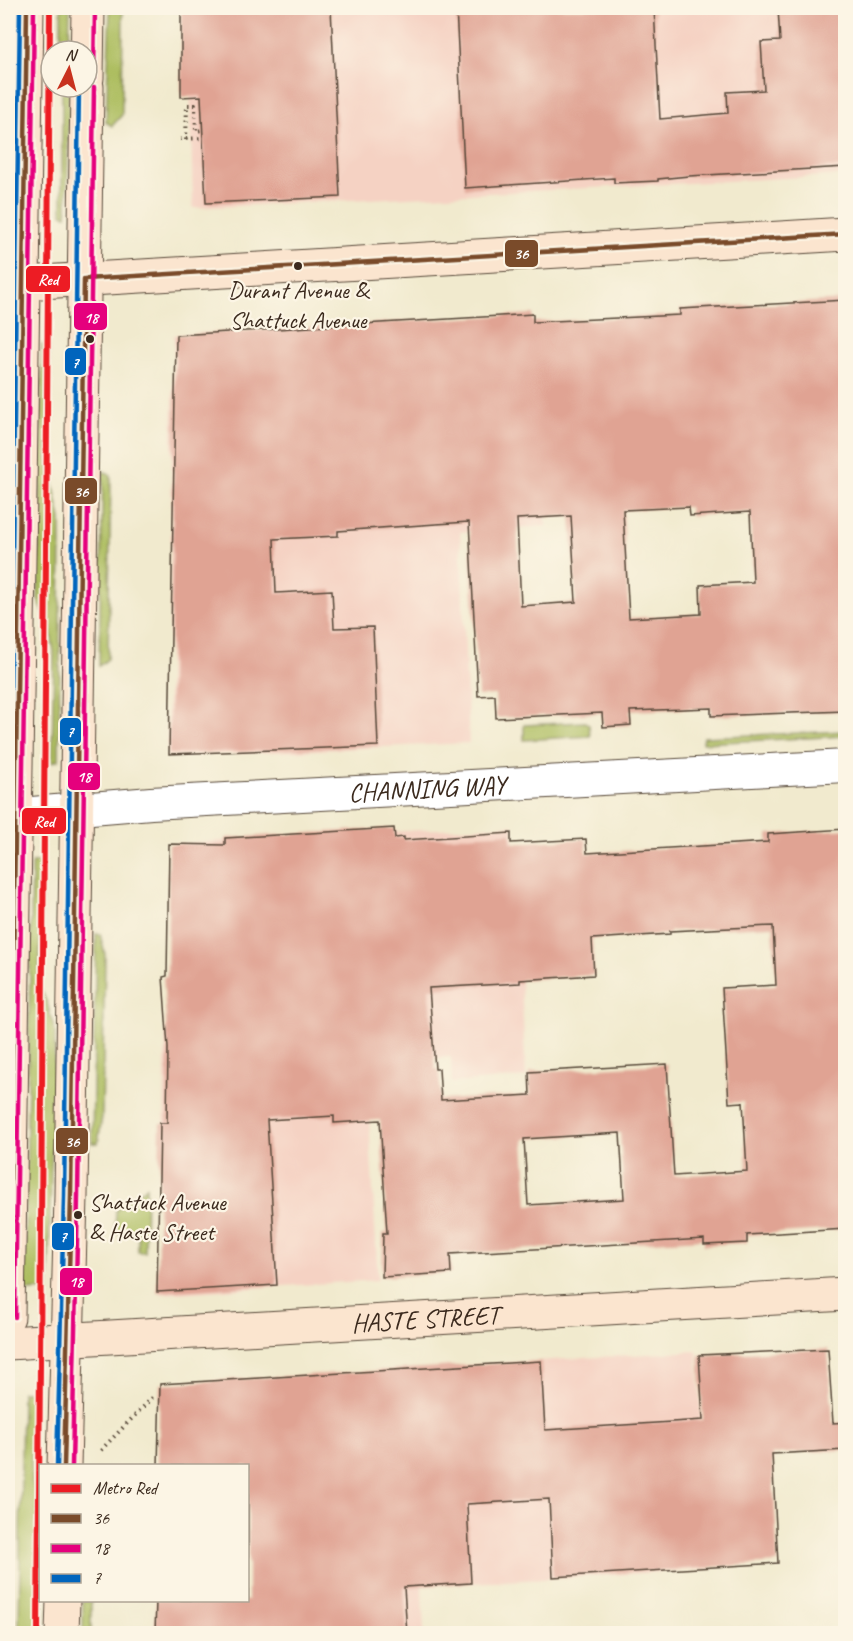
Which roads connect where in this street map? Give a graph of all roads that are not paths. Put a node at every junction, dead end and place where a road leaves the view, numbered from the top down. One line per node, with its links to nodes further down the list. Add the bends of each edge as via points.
1 (27, 8): 7 (main road)
2 (88, 8): 3 (main road)
3 (88, 39)
4 (87, 99): 6 (main road)
5 (846, 234): 6 (main road)
6 (84, 279): 7 (main road); 9 (main road)
7 (16, 283): 10 (main road)
8 (846, 766): 9 (street, CHANNING WAY)
9 (76, 809): 10 (street, CHANNING WAY); 13 (main road)
10 (11, 814): 12 (main road)
11 (846, 1294): 13 (main road, HASTE STREET)
12 (8, 1317)
13 (68, 1339): 14 (main road, HASTE STREET); 15 (main road)
14 (8, 1343)
15 (64, 1464)
16 (63, 1602): 17 (main road)
17 (62, 1634)

